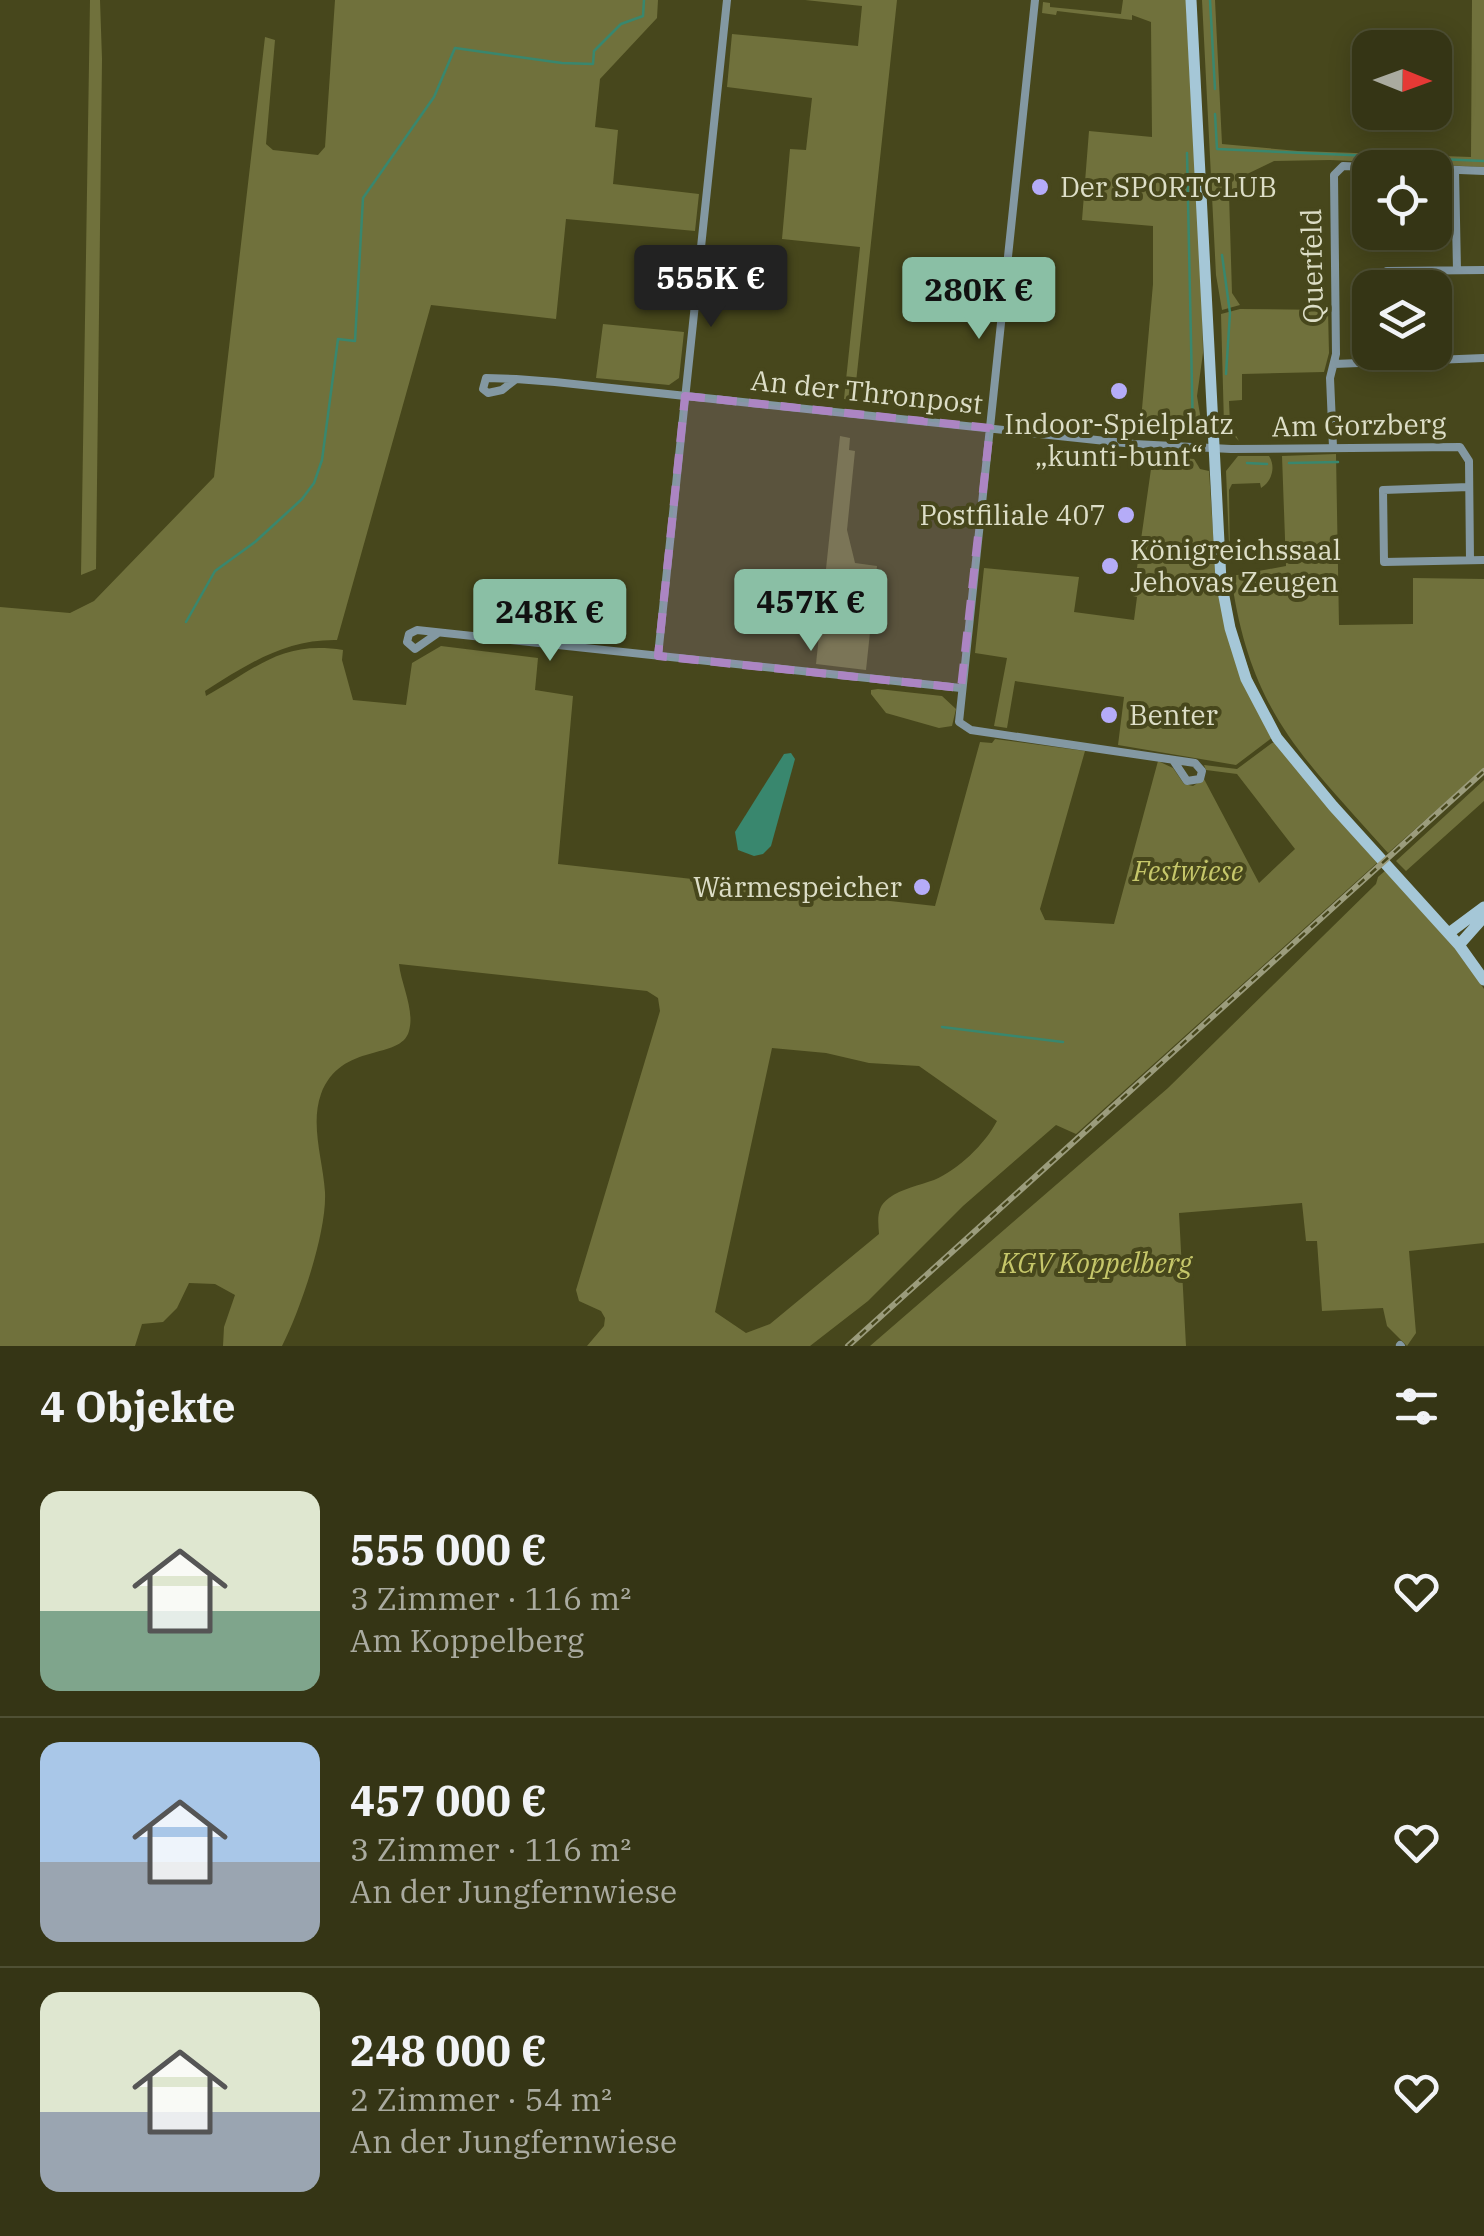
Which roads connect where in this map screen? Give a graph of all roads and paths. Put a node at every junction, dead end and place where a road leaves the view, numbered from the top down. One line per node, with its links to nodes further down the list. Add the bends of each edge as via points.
1 (727, 0): 11 (street)
2 (1035, 0): 17 (street)
3 (1191, 0): 19 (main road)
4 (1352, 166): 14 (street, Querfeld, via 1334,175)
5 (1452, 170): 6 (street)
6 (1455, 170): 7 (street); 9 (street)
7 (1484, 171)
8 (1452, 270): 9 (street)
9 (1457, 270): 10 (street)
10 (1484, 270)
11 (699, 278): 12 (street); 16 (street)
12 (778, 284)
13 (1484, 358): 14 (street)
14 (1335, 359): 18 (street, Querfeld)
15 (516, 379): 16 (street, An der Thronpost)
16 (685, 396): 17 (street, An der Thronpost); 24 (street)
17 (990, 428): 19 (street, An der Thronpost); 25 (street)
18 (1333, 448): 19 (street, Am Gorzberg); 20 (street, Am Gorzberg, via 1460,446 1469,461)
19 (1214, 449): 29 (main road, via 1221,580 1254,695 1294,761)
20 (1469, 487): 21 (street, Am Gorzberg); 21 (street, via 1383,490 1384,562)
21 (1470, 560): 22 (street)
22 (1484, 560)
23 (438, 633): 24 (street)
24 (658, 656): 25 (street)
25 (961, 688): 26 (street, via 958,716 966,728)
26 (1173, 760)
27 (1484, 907): 29 (main road)
28 (1484, 917): 30 (main road)
29 (1448, 933): 30 (main road)
30 (1459, 945): 31 (main road)
31 (1484, 980)

